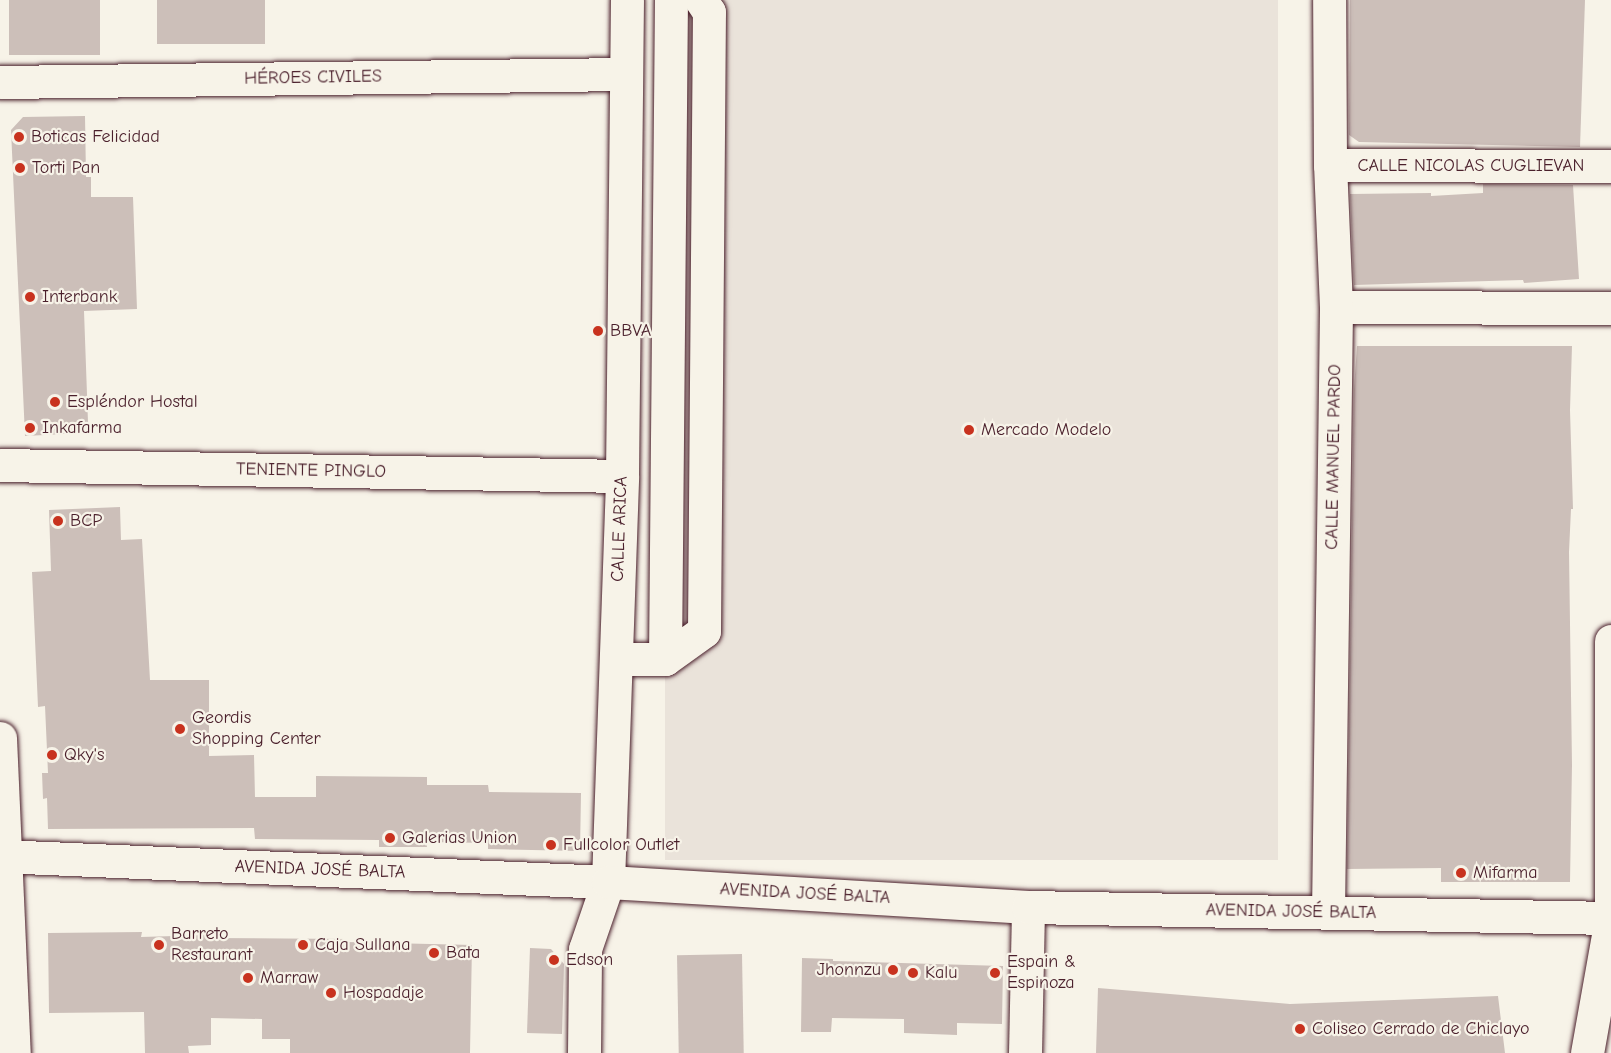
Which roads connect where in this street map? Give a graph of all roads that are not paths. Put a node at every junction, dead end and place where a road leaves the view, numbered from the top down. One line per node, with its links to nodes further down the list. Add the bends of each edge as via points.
1 (627, 0): 5 (street, CALLE ARICA)
2 (670, 0): 15 (street)
3 (701, 0): 15 (street, via 709,12 704,631)
4 (1329, 0): 7 (street, CALLE MANUEL PARDO)
5 (625, 74): 6 (street, HÉROES CIVILES); 12 (street, CALLE ARICA)
6 (0, 82)
7 (1330, 165): 8 (street, CALLE NICOLAS CUGLIEVAN); 9 (street, CALLE MANUEL PARDO)
8 (1611, 166)
9 (1336, 307): 10 (street); 20 (street, CALLE MANUEL PARDO)
10 (1611, 308)
11 (0, 465): 12 (street, TENIENTE PINGLO)
12 (622, 476): 14 (street, CALLE ARICA)
13 (1611, 641): 21 (street)
14 (616, 659): 15 (street); 18 (street, CALLE ARICA)
15 (665, 659)
16 (0, 738): 17 (street)
17 (3, 856): 18 (street, AVENIDA JOSÉ BALTA); 22 (street)
18 (608, 882): 19 (street, AVENIDA JOSÉ BALTA); 23 (street, CALLE ARICA, via 585,949)
19 (1028, 907): 20 (street, AVENIDA JOSÉ BALTA); 24 (street)
20 (1328, 913): 21 (street, AVENIDA JOSÉ BALTA)
21 (1611, 918): 25 (street)
22 (14, 1053)
23 (584, 1053)
24 (1025, 1053)
25 (1587, 1053)

